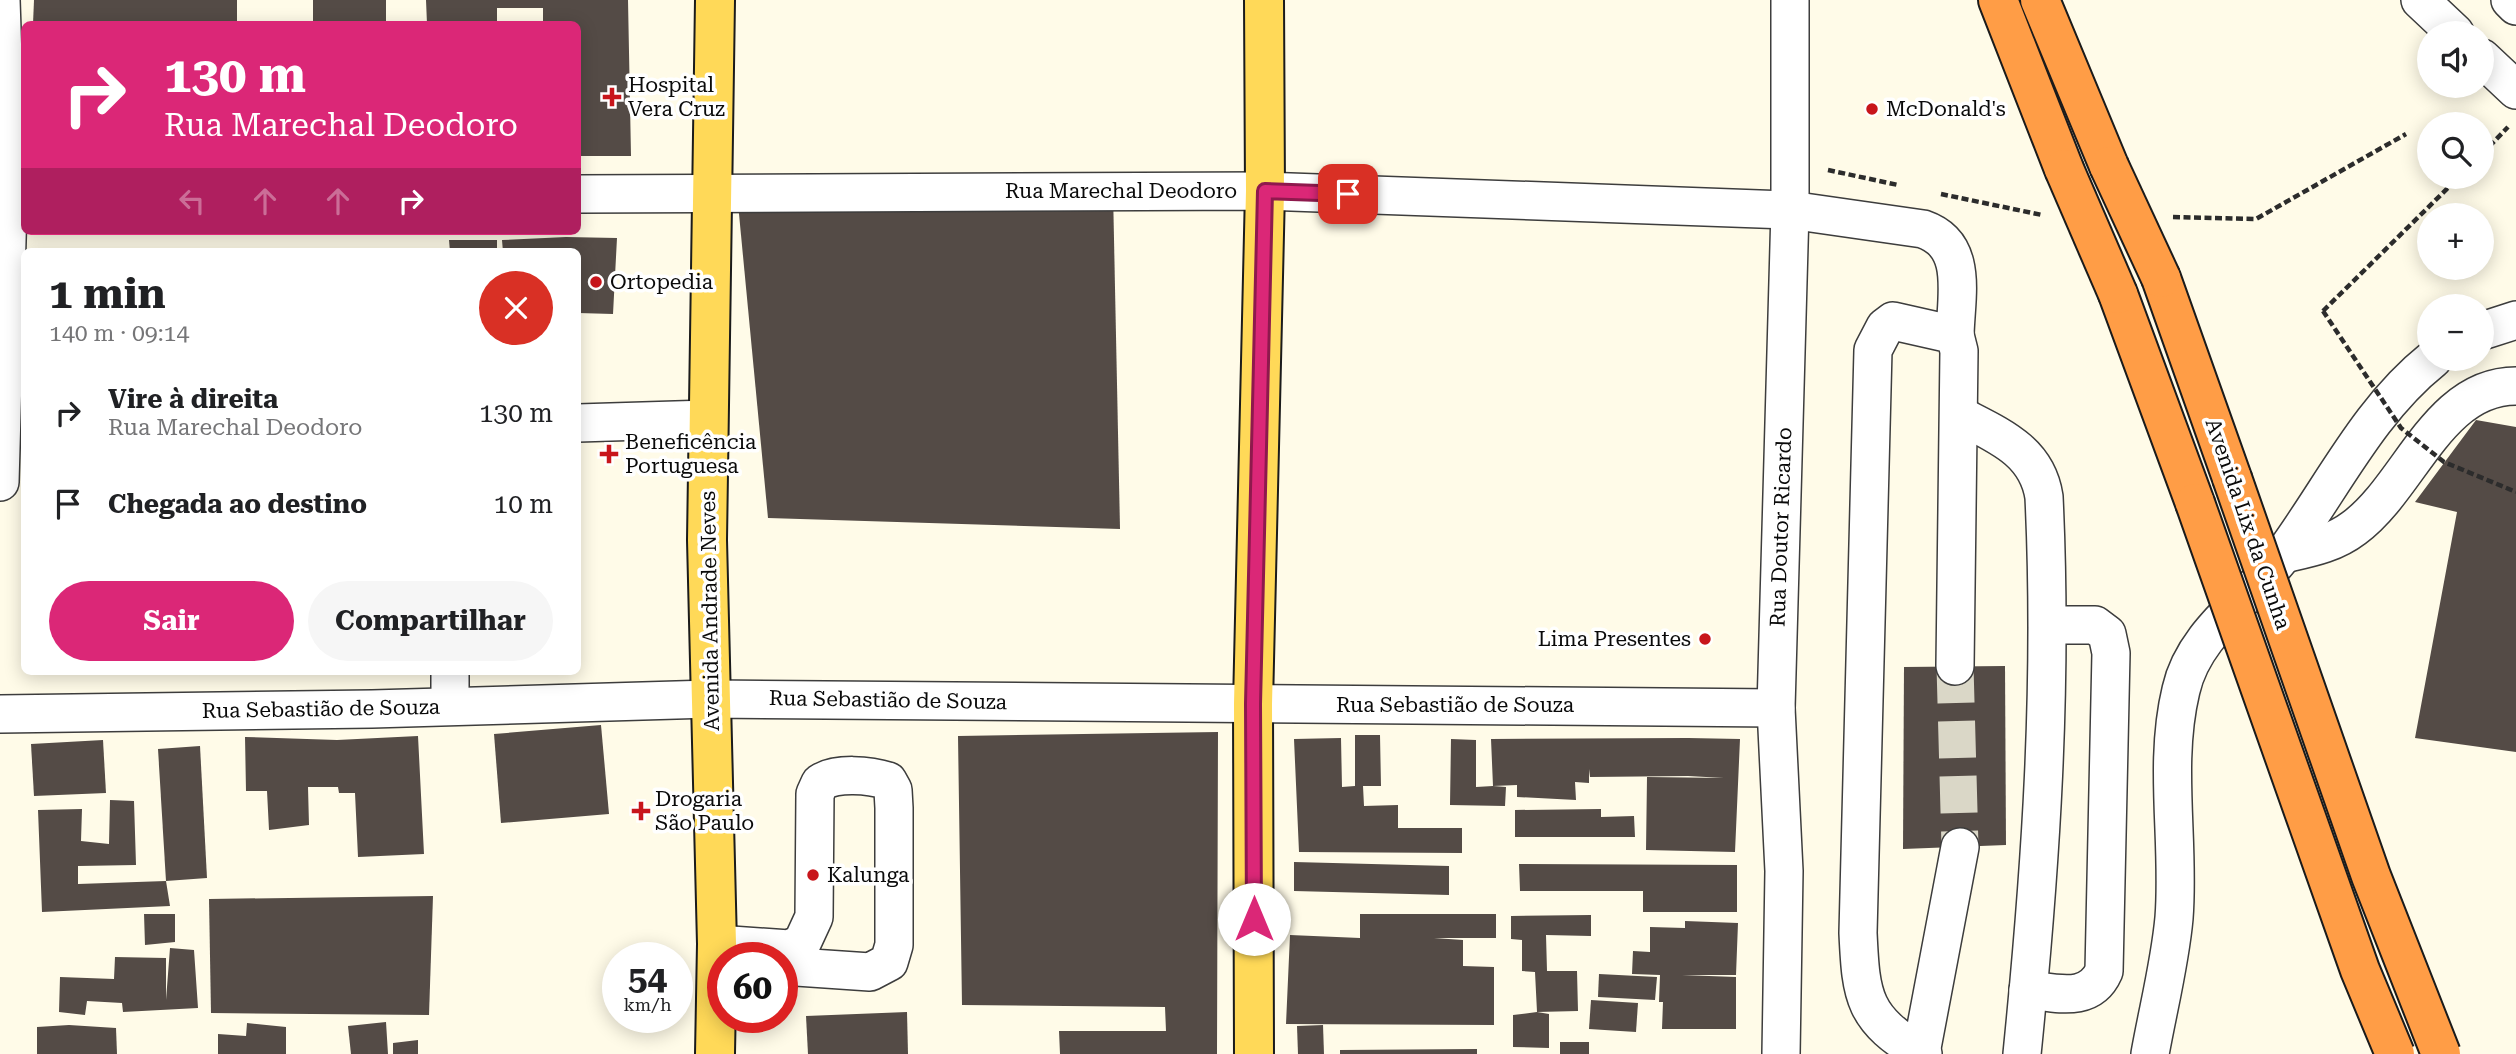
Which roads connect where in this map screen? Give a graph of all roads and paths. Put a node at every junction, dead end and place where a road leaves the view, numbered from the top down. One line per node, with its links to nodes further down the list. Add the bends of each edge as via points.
1 (1, 0): 19 (street)
2 (715, 0): 17 (main road, Avenida Andrade Neves)
3 (1265, 0): 16 (main road)
4 (1790, 0): 20 (street, Rua Doutor Ricardo)
5 (1998, 0): 51 (highway, Avenida Lix da Cunha, bridge, via 2118,294 2360,971)
6 (2040, 0): 52 (highway, Avenida Lix da Cunha, bridge, via 2161,278 2371,876)
7 (2420, 0): 10 (street)
8 (2510, 0): 9 (street)
9 (2516, 6)
10 (2442, 21)
11 (2494, 69): 12 (street)
12 (2516, 90)
13 (2516, 118): 14 (path)
14 (2494, 141)
15 (2447, 189): 30 (path, bridge, via 2323,311 2401,428 2444,462)
16 (1265, 191): 17 (street, Rua Marechal Deodoro); 20 (street, Rua Marechal Deodoro); 36 (main road)
17 (712, 192): 18 (street, Rua Marechal Deodoro); 27 (main road, Avenida Andrade Neves)
18 (581, 194)
19 (11, 206): 29 (street)
20 (1790, 210): 23 (street, Rua Marechal Deodoro, via 1940,235 1957,268); 37 (street, Rua Doutor Ricardo)
21 (2516, 320): 22 (street)
22 (2494, 327)
23 (1955, 335): 26 (street); 48 (street, via 1893,321 1877,337 1873,350 1860,980 1864,998 1878,1021)
24 (2418, 371): 31 (street, via 2354,446)
25 (2516, 386): 31 (street, via 2476,394 2447,417 2358,526 2321,546)
26 (1959, 415): 32 (street, via 2032,461 2042,481); 33 (street)
27 (708, 419): 28 (street); 35 (main road, Avenida Andrade Neves)
28 (581, 422)
29 (0, 482)
30 (2516, 492)
31 (2284, 554): 50 (street, via 2209,635 2181,686 2174,726 2174,918)
32 (2048, 625): 43 (street, via 2042,847); 43 (street, via 2095,625 2107,634 2111,653 2104,971 2098,985 2080,995)
33 (1955, 666)
34 (450, 689): 35 (street, Rua Sebastião de Souza); 38 (street, Rua Sebastião de Souza)
35 (710, 699): 36 (street, Rua Sebastião de Souza); 40 (main road, Avenida Andrade Neves)
36 (1253, 704): 37 (street, Rua Sebastião de Souza); 46 (main road)
37 (1776, 708): 47 (street, Rua Doutor Ricardo, via 1784,871)
38 (0, 714)
39 (1960, 847): 48 (street)
40 (718, 942)
41 (798, 945): 42 (street, via 814,917 816,794 820,783 844,777 888,781 894,808 894,945 889,962 870,972)
42 (798, 967)
43 (2028, 990): 49 (street)
44 (716, 1033): 45 (main road, Avenida Andrade Neves)
45 (715, 1054)
46 (1254, 1054)
47 (1781, 1054)
48 (1922, 1054)
49 (2022, 1054)
50 (2150, 1054)
51 (2395, 1054)
52 (2441, 1054)

